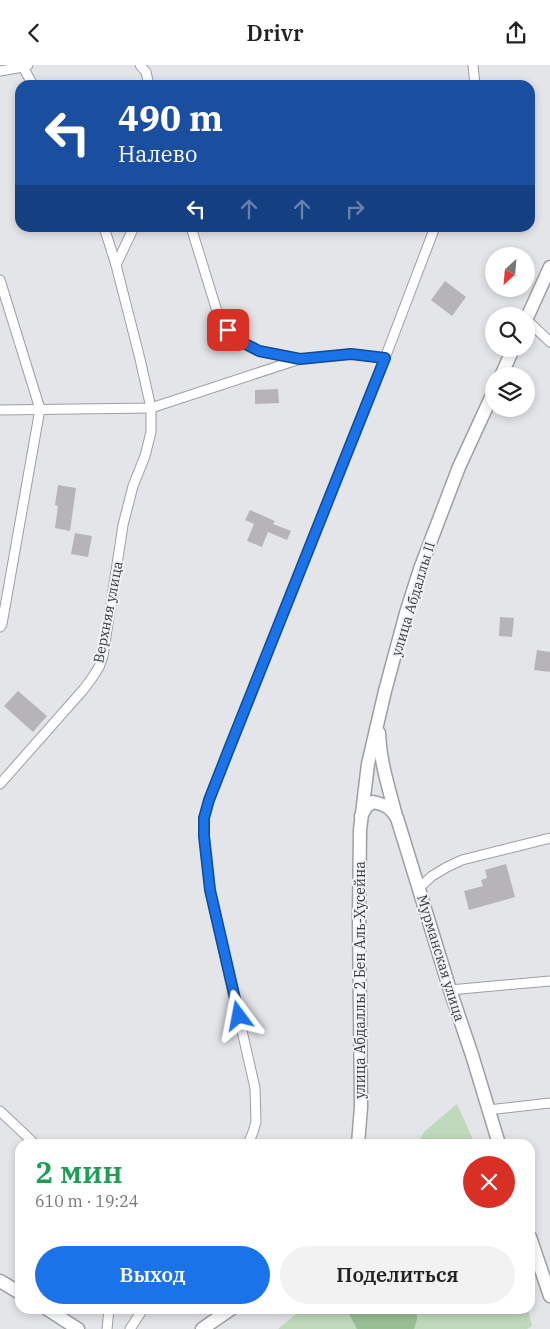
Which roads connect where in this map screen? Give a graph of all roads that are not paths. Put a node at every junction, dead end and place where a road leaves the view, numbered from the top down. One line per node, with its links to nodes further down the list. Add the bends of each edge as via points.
1 (140, 65): 6 (street)
2 (473, 65): 7 (street)
3 (26, 66): 4 (street); 5 (street)
4 (0, 71)
5 (31, 80)
6 (148, 80)
7 (474, 80)
8 (106, 232): 12 (street, Верхняя улица)
9 (132, 232): 12 (street)
10 (193, 232): 19 (street, via 220,321 236,339 259,351)
11 (433, 232): 18 (street)
12 (116, 265): 20 (street, Верхняя улица)
13 (550, 267): 15 (main road)
14 (0, 280): 21 (street)
15 (532, 307)
16 (535, 328): 17 (street)
17 (550, 342)
18 (385, 358): 19 (street, via 351,354); 37 (street, via 204,818 210,890 255,1088 256,1122)
19 (300, 359): 20 (street)
20 (151, 408): 21 (street); 26 (street, Верхняя улица, via 151,432 124,525 106,642 99,667 83,690)
21 (40, 409): 22 (street); 24 (street)
22 (0, 410)
23 (485, 411): 25 (main road, улица Абдаллы II, via 459,467 420,569)
24 (0, 627)
25 (379, 715): 27 (main road, улица Абдаллы II); 28 (main road, Мурманская улица, via 380,747)
26 (0, 784)
27 (361, 816): 28 (main road, via 373,803 383,804); 38 (main road, улица Абдаллы 2 Бен Аль-Хусейна)
28 (397, 818): 30 (main road, Мурманская улица)
29 (550, 838): 30 (street, via 462,860 432,876)
30 (419, 888): 32 (main road, Мурманская улица)
31 (550, 981): 32 (street)
32 (450, 990): 34 (main road, Мурманская улица)
33 (550, 1103): 34 (street)
34 (488, 1110): 39 (main road, Мурманская улица)
35 (0, 1111): 36 (street)
36 (29, 1139)
37 (250, 1139)
38 (358, 1139)
39 (497, 1139)
40 (535, 1252): 43 (main road)
41 (0, 1281): 42 (main road)
42 (15, 1290)
43 (550, 1297)
44 (56, 1314): 48 (main road)
45 (108, 1314): 49 (street)
46 (140, 1314): 50 (street)
47 (224, 1314): 51 (main road)
48 (78, 1329)
49 (106, 1329)
50 (130, 1329)
51 (202, 1329)

